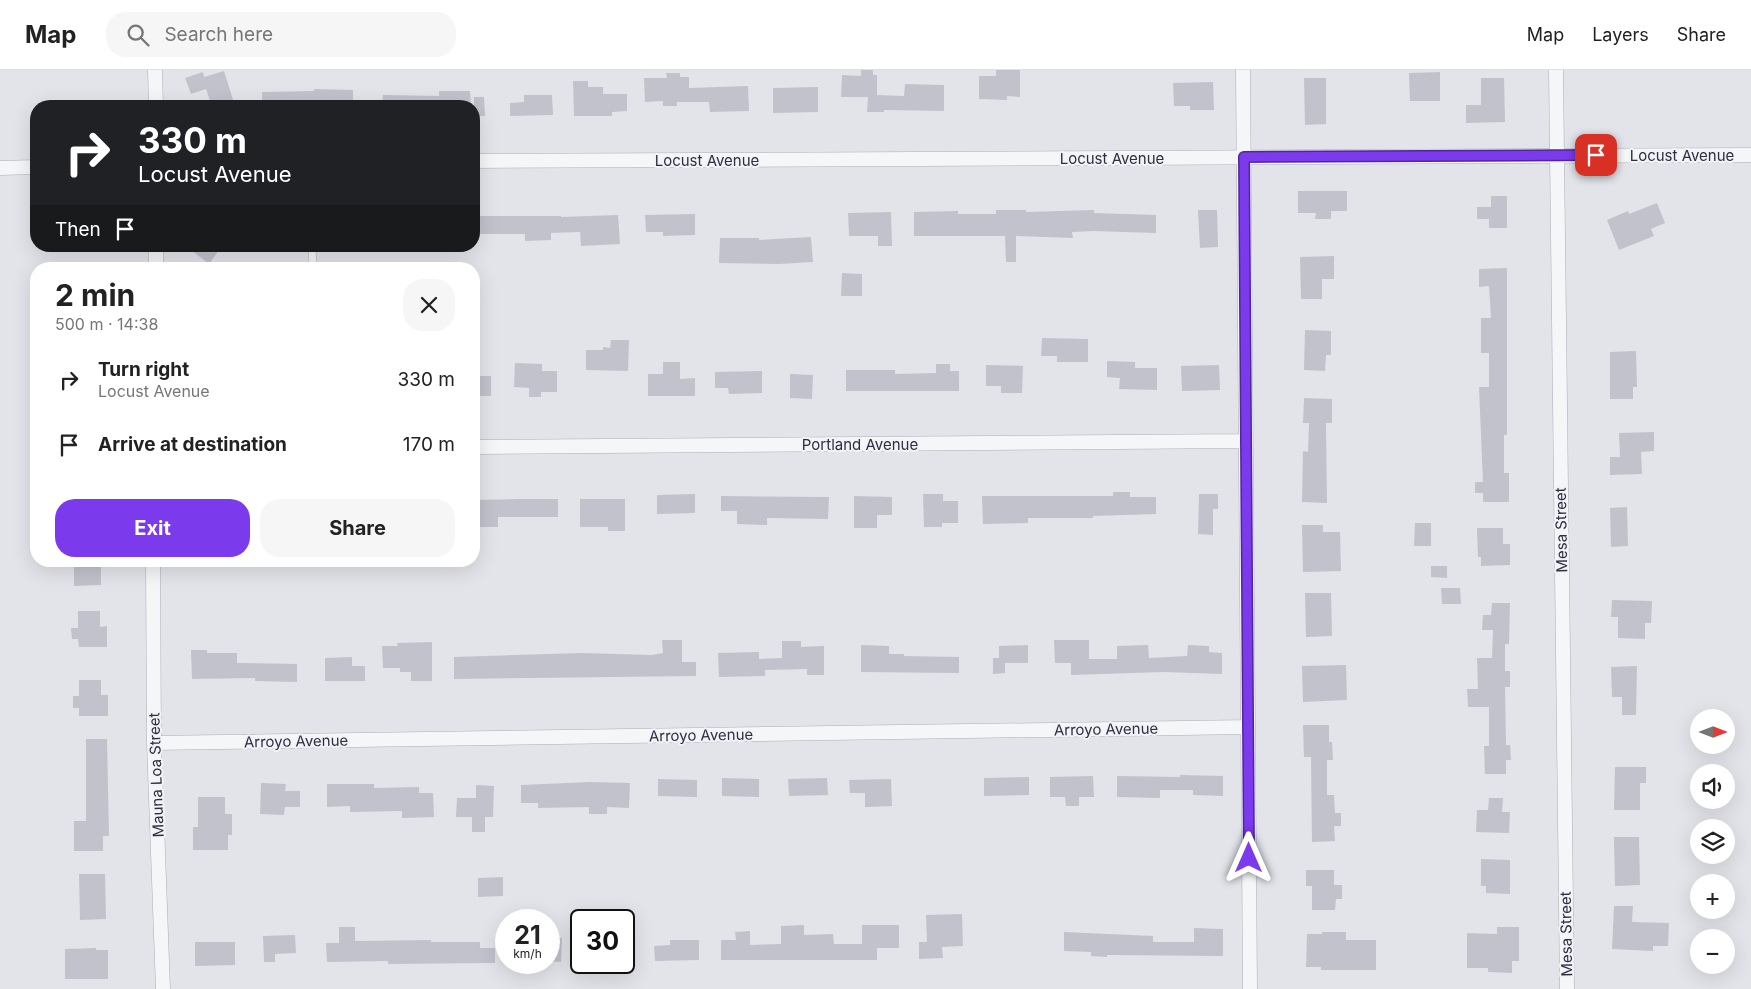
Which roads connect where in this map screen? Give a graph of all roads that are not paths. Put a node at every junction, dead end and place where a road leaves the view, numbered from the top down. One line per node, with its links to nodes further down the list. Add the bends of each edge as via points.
1 (155, 70): 4 (street)
2 (1243, 70): 7 (street)
3 (1556, 70): 5 (street, Mesa Street)
4 (156, 100)
5 (1557, 155): 6 (street, Locust Avenue); 7 (street, Locust Avenue); 18 (street, Mesa Street)
6 (1751, 155)
7 (1244, 157): 8 (street, Locust Avenue); 11 (street)
8 (480, 161)
9 (30, 167): 10 (street)
10 (0, 168)
11 (1246, 441): 12 (street, Portland Avenue); 14 (street)
12 (480, 447)
13 (153, 567): 15 (street, Mauna Loa Street)
14 (1248, 727): 15 (street, Arroyo Avenue); 17 (street)
15 (154, 743): 16 (street, Mauna Loa Street)
16 (163, 989)
17 (1250, 989)
18 (1567, 989)

